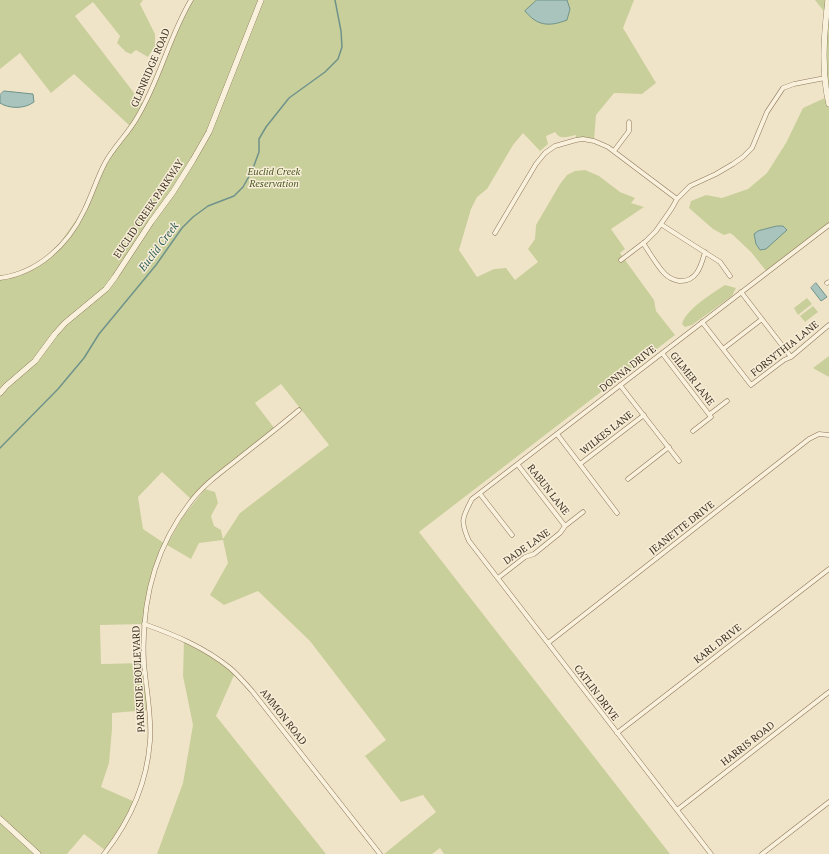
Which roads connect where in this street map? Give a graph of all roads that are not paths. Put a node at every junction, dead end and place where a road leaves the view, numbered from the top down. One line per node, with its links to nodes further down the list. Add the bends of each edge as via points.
1 (191, 0): 16 (street, GLENRIDGE ROAD, via 144,106 105,162 75,229 43,262 12,276)
2 (261, 0): 25 (street, EUCLID CREEK PARKWAY, via 209,132 173,192 106,289 65,323 35,361)
3 (828, 0): 4 (street, via 824,29)
4 (825, 78): 5 (street); 8 (street, via 783,88 767,112 752,148 744,157 690,186)
5 (829, 104)
6 (629, 122): 7 (street, via 628,131)
7 (614, 151): 8 (street); 11 (street, via 594,140 582,139 555,146 536,164)
8 (677, 199): 9 (street)
9 (662, 225): 12 (street); 13 (street)
10 (829, 225): 17 (street, DONNA DRIVE)
11 (495, 233)
12 (643, 243): 13 (street, via 665,274 674,280 685,281 694,276 700,268); 14 (street)
13 (705, 252): 15 (street, via 720,262)
14 (621, 260)
15 (730, 276)
16 (0, 278)
17 (741, 292): 18 (street); 19 (street, DONNA DRIVE)
18 (762, 320): 21 (street); 23 (street)
19 (702, 322): 21 (street); 22 (street, DONNA DRIVE)
20 (829, 325): 23 (street, FORSYTHIA LANE)
21 (723, 349): 23 (street, FORSYTHIA LANE, via 751,385 784,360)
22 (662, 353): 24 (street, DONNA DRIVE); 28 (street, GILMER LANE)
23 (792, 357)
24 (620, 385): 29 (street); 31 (street, DONNA DRIVE)
25 (0, 393)
26 (727, 401): 28 (street)
27 (299, 410): 46 (street, PARKSIDE BOULEVARD, via 206,484 189,504 164,543 148,593)
28 (710, 414): 30 (street, via 711,417)
29 (644, 415): 33 (street); 36 (street, WILKES LANE)
30 (693, 432)
31 (557, 434): 35 (street, DONNA DRIVE); 36 (street)
32 (829, 435): 47 (street, JEANETTE DRIVE, via 818,434 809,439)
33 (669, 447): 34 (street); 37 (street)
34 (679, 461)
35 (518, 464): 38 (street, DONNA DRIVE); 41 (street, RABUN LANE)
36 (580, 464): 40 (street)
37 (628, 479)
38 (480, 494): 42 (street); 43 (street, DONNA DRIVE, via 472,499 465,514 463,527)
39 (583, 512): 41 (street, DADE LANE)
40 (617, 513)
41 (565, 526): 45 (street, DADE LANE, via 550,542)
42 (512, 535)
43 (469, 541): 45 (street, CATLIN DRIVE)
44 (829, 568): 49 (street, KARL DRIVE)
45 (498, 578): 47 (street, CATLIN DRIVE)
46 (144, 624): 54 (street, PARKSIDE BOULEVARD, via 150,741 146,768 139,794 127,822); 55 (street, AMMON ROAD, via 204,650 231,669 252,691)
47 (548, 643): 49 (street, CATLIN DRIVE)
48 (829, 692): 51 (street, HARRIS ROAD)
49 (617, 733): 51 (street, CATLIN DRIVE)
50 (829, 802): 57 (street)
51 (677, 810): 56 (street, CATLIN DRIVE)
52 (0, 820): 53 (street)
53 (38, 854)
54 (104, 854)
55 (380, 854)
56 (711, 854)
57 (762, 854)

